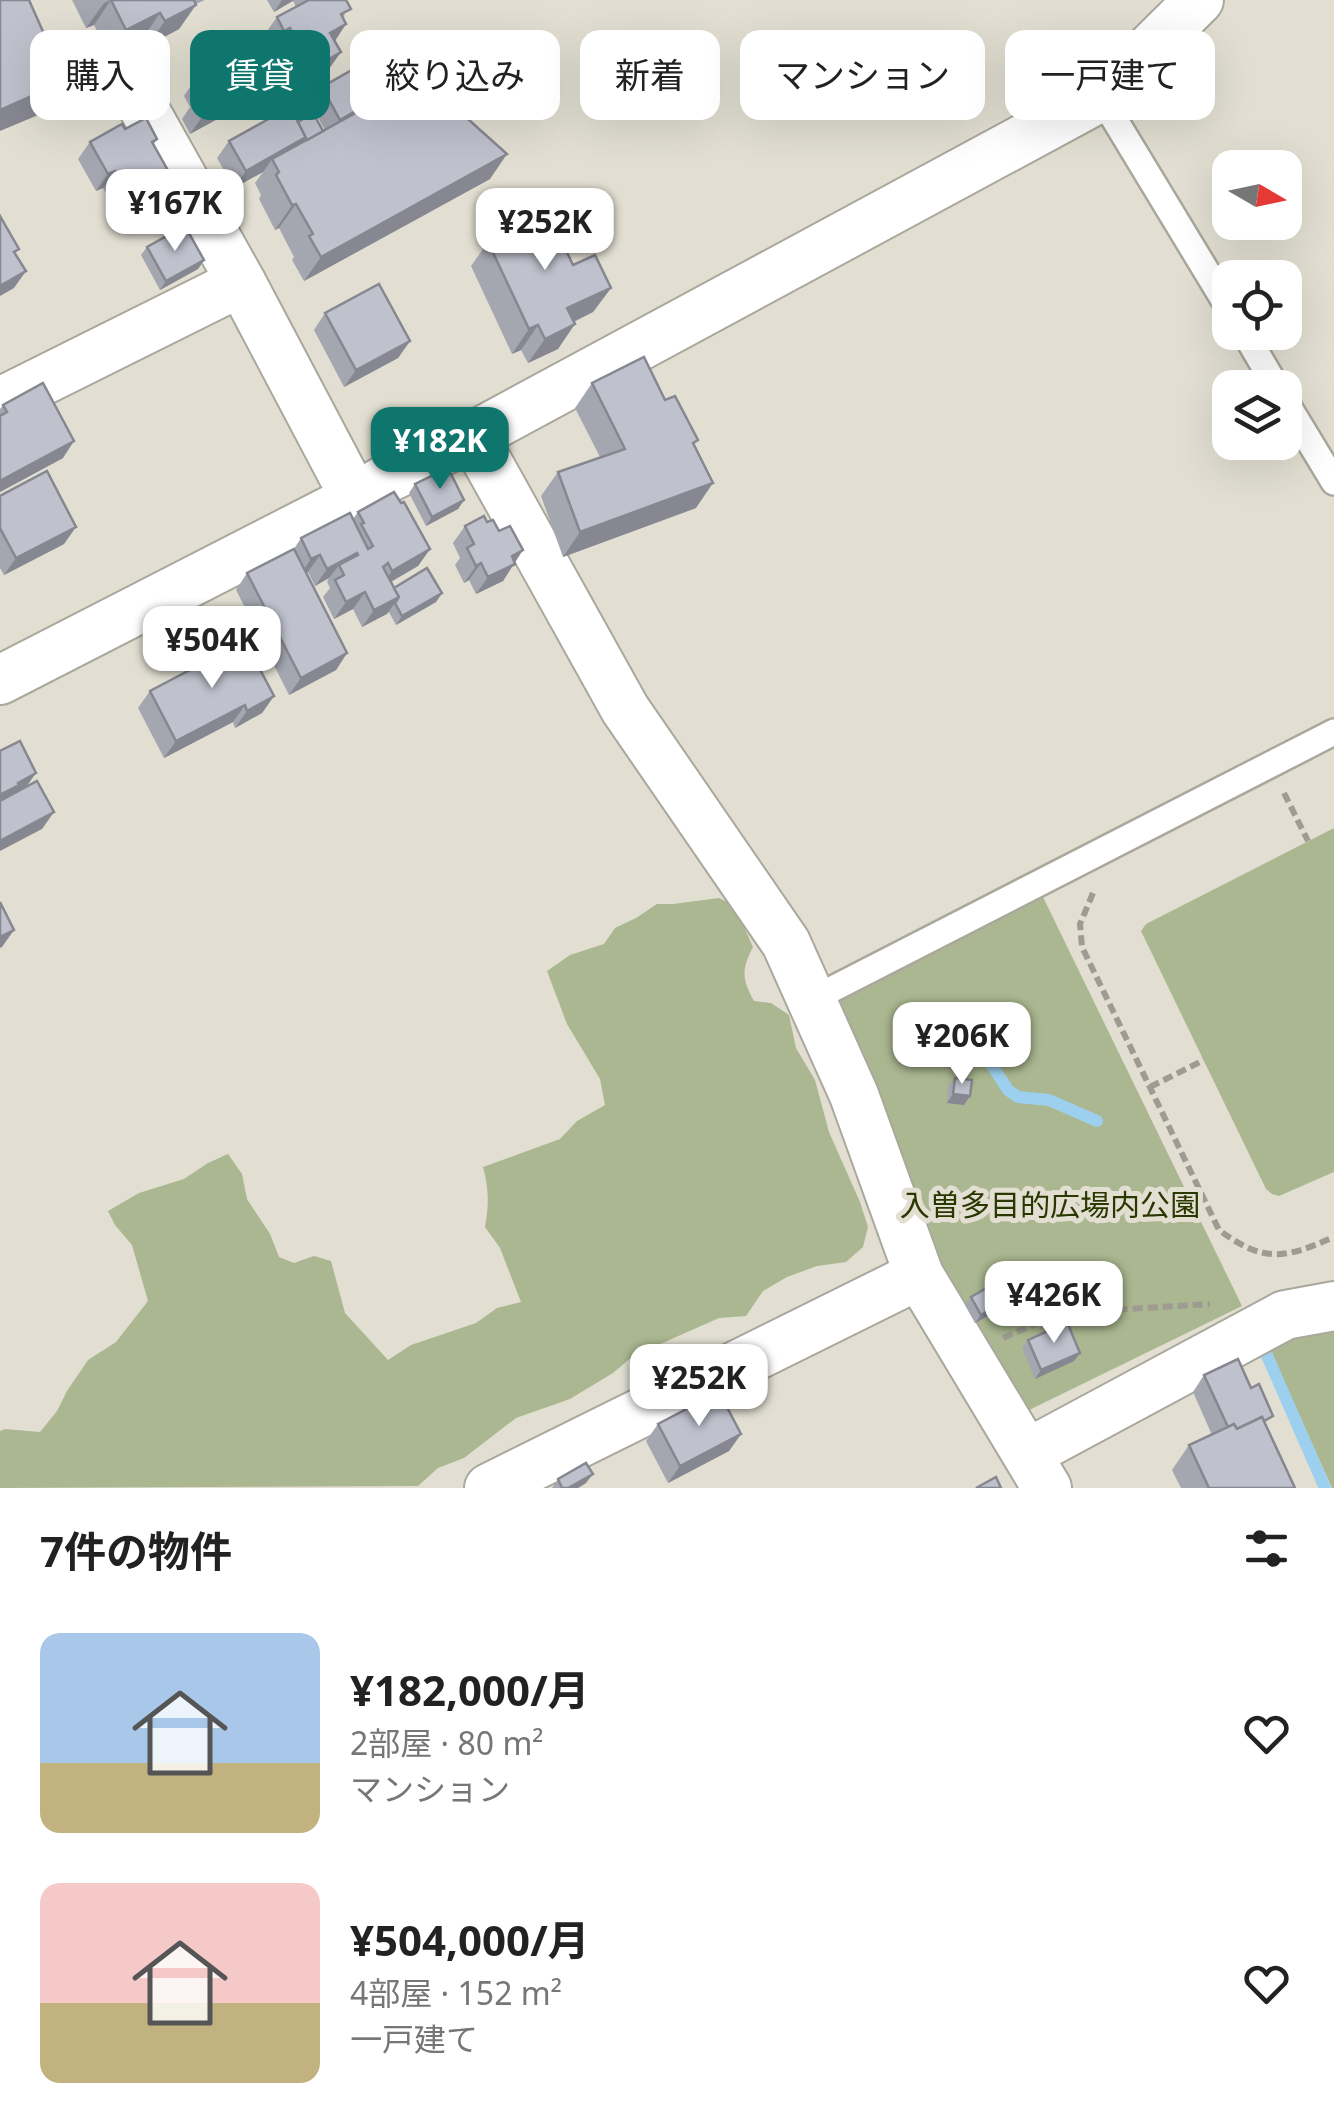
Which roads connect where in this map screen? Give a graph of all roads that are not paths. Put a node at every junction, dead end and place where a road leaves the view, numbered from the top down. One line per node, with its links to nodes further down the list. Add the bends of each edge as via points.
1 (1199, 0): 2 (street)
2 (1169, 30)
3 (149, 120): 7 (street)
4 (1058, 120): 10 (street)
5 (1115, 120): 6 (lane)
6 (1212, 280)
7 (241, 282): 8 (street); 12 (street)
8 (0, 402)
9 (1302, 429): 11 (lane)
10 (472, 436): 12 (street); 15 (street, via 625,708 786,943)
11 (1334, 482)
12 (356, 498): 13 (street)
13 (0, 680)
14 (1334, 732): 15 (lane)
15 (813, 999): 16 (street)
16 (918, 1275): 18 (street); 19 (street)
17 (1334, 1306): 18 (street, via 1284,1315)
18 (1038, 1470)
19 (489, 1488)

